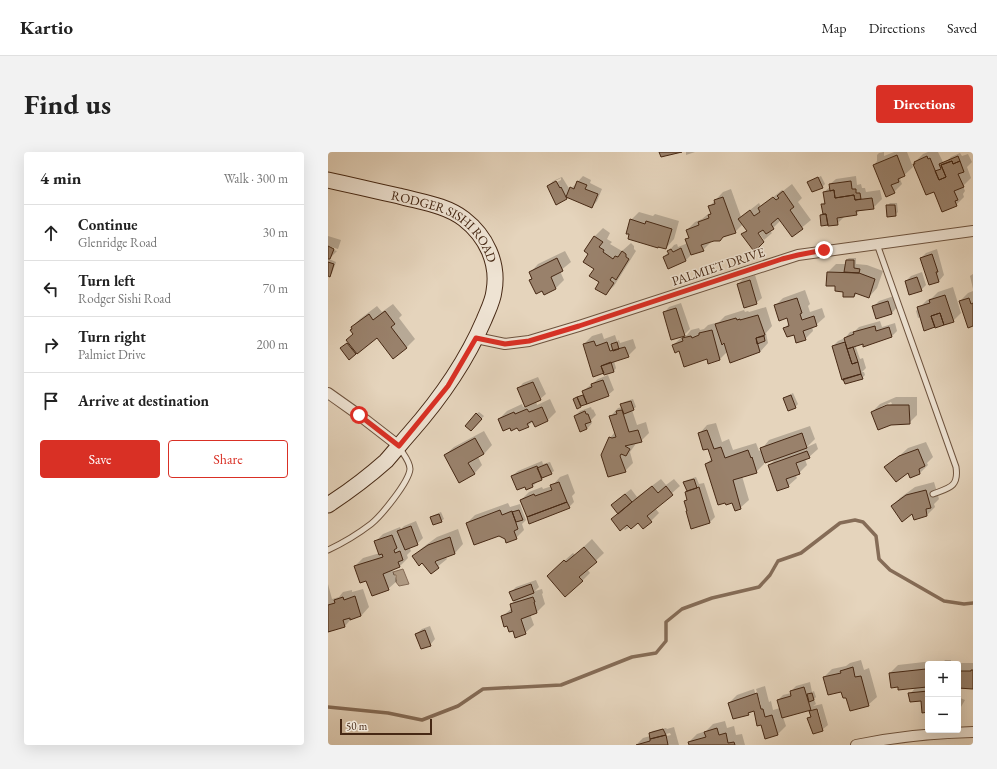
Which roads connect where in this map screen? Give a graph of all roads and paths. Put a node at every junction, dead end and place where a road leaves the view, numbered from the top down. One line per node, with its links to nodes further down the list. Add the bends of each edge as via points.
1 (328, 180): 4 (main road, RODGER SISHI ROAD, via 432,204 452,212 474,228 489,249 495,280 493,297)
2 (973, 231): 3 (street, PALMIET DRIVE)
3 (877, 243): 4 (street, PALMIET DRIVE, via 798,255 529,341 505,344); 7 (lane, via 956,467 958,476 953,485)
4 (476, 338): 6 (main road, RODGER SISHI ROAD, via 448,386)
5 (328, 393): 6 (street)
6 (399, 446): 8 (main road, RODGER SISHI ROAD, via 366,478); 9 (lane, via 410,469 407,480 398,494 372,523)
7 (933, 494)
8 (328, 505)
9 (328, 550)
10 (973, 732): 11 (street, via 955,732)
11 (876, 743): 12 (street)
12 (856, 745)

